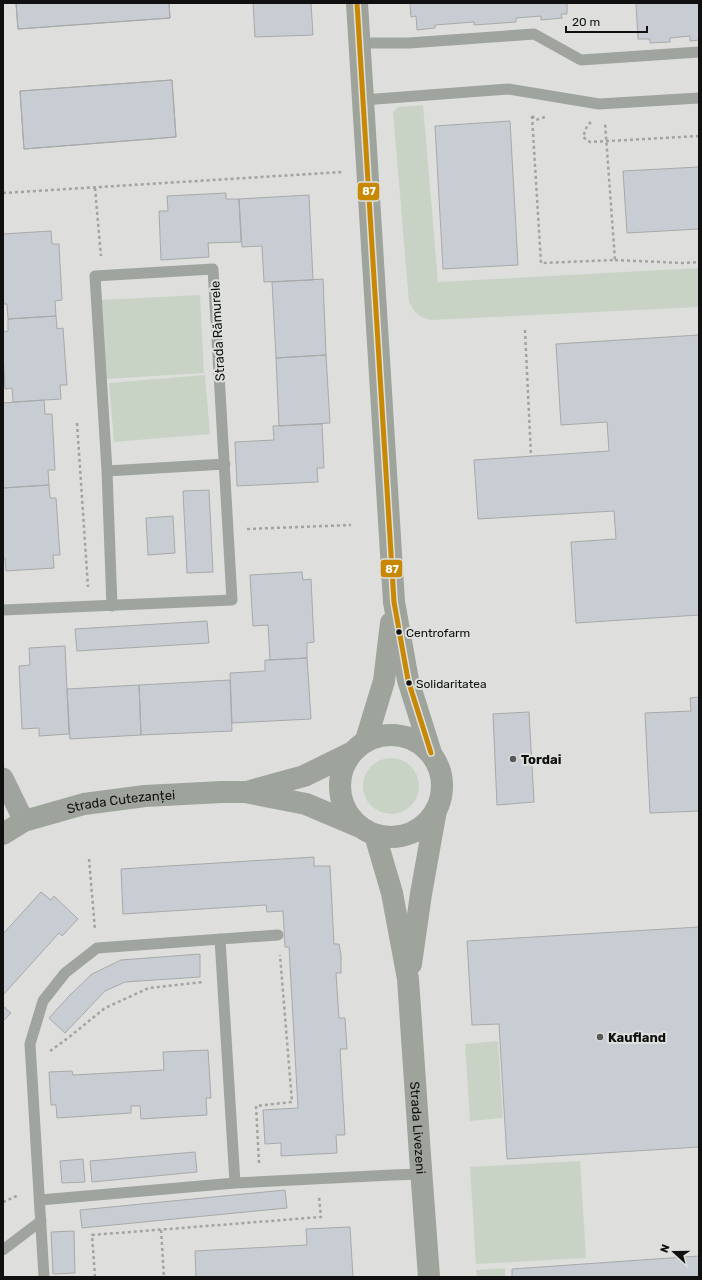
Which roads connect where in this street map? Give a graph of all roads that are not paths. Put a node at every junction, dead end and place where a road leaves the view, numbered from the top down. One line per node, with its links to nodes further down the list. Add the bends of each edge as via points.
1 (357, 3): 2 (main road)
2 (360, 43): 3 (lane, via 409,43 534,34 581,60); 5 (main road)
3 (699, 52)
4 (699, 98): 5 (lane, via 599,104 508,89)
5 (363, 100): 8 (main road)
6 (225, 464): 7 (lane); 7 (lane, Strada Rămurele, via 213,269 96,276); 9 (lane, Strada Rămurele, via 232,600)
7 (108, 471): 9 (lane)
8 (394, 602): 11 (main road, via 384,681); 12 (main road, via 408,680)
9 (112, 606): 10 (lane, Strada Rămurele)
10 (3, 610)
11 (358, 747): 12 (main road, via 383,735 401,735 417,742); 14 (main road, Strada Cutezanței, via 304,776); 17 (main road, via 341,771 339,791 345,810)
12 (431, 753): 15 (main road, via 440,771 442,791)
13 (3, 778): 16 (street)
14 (245, 792): 16 (main road, Strada Cutezanței, via 145,796 84,804); 17 (main road, Strada Cutezanței, via 306,804)
15 (436, 810): 17 (main road, via 423,826 409,834 392,838); 21 (main road, Strada Livezeni)
16 (24, 821): 18 (main road, Strada Cutezanței)
17 (367, 831): 21 (main road, Strada Livezeni, via 392,893)
18 (3, 834)
19 (278, 935): 20 (lane)
20 (220, 939): 23 (lane); 24 (lane, via 97,948 65,973 43,1002 30,1044)
21 (408, 979): 22 (main road, Strada Livezeni)
22 (421, 1174): 23 (lane); 28 (main road, Strada Livezeni)
23 (235, 1183): 24 (lane)
24 (40, 1200): 25 (lane)
25 (42, 1221): 26 (lane); 27 (lane)
26 (3, 1250)
27 (44, 1277)
28 (429, 1277)

